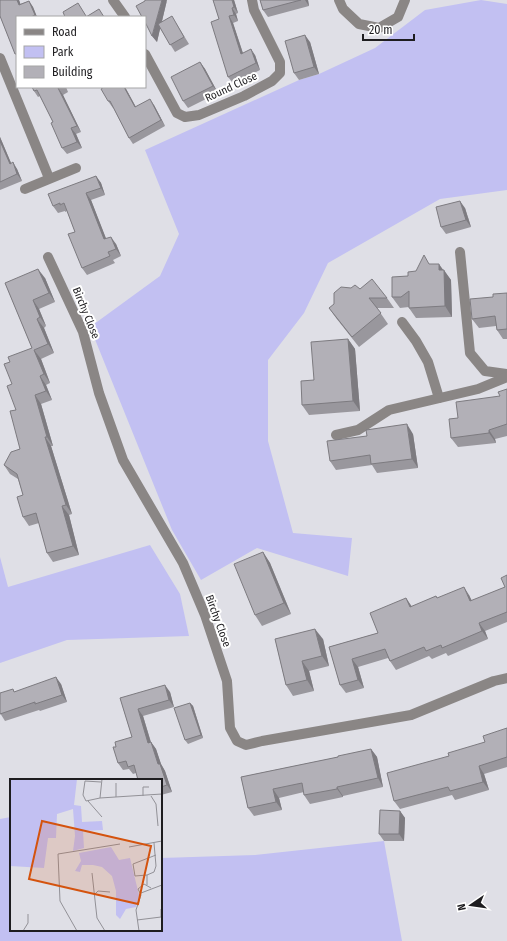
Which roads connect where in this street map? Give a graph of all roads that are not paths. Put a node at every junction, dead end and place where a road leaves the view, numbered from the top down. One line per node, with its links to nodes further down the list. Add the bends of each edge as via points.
1 (113, 0): 5 (street)
2 (252, 0): 6 (street, Round Close, via 254,10 280,62 280,72 272,81 244,96 199,115 185,117 177,113)
3 (339, 0): 4 (street, via 343,9 359,24 379,28 398,17)
4 (405, 0)
5 (124, 16)
6 (146, 56)
7 (0, 58): 9 (street)
8 (76, 168): 9 (street)
9 (49, 178): 10 (street)
10 (25, 189)
11 (460, 252): 14 (street, via 470,352 485,371)
12 (48, 257): 17 (street, Birchy Close, via 83,332 99,393 124,460 183,563 205,615 227,681 230,728 237,741 246,745 411,715)
13 (402, 322): 15 (street, via 428,362)
14 (507, 376): 15 (street, via 478,389)
15 (439, 398): 16 (street, via 389,410 358,430)
16 (336, 435)
17 (507, 678)

